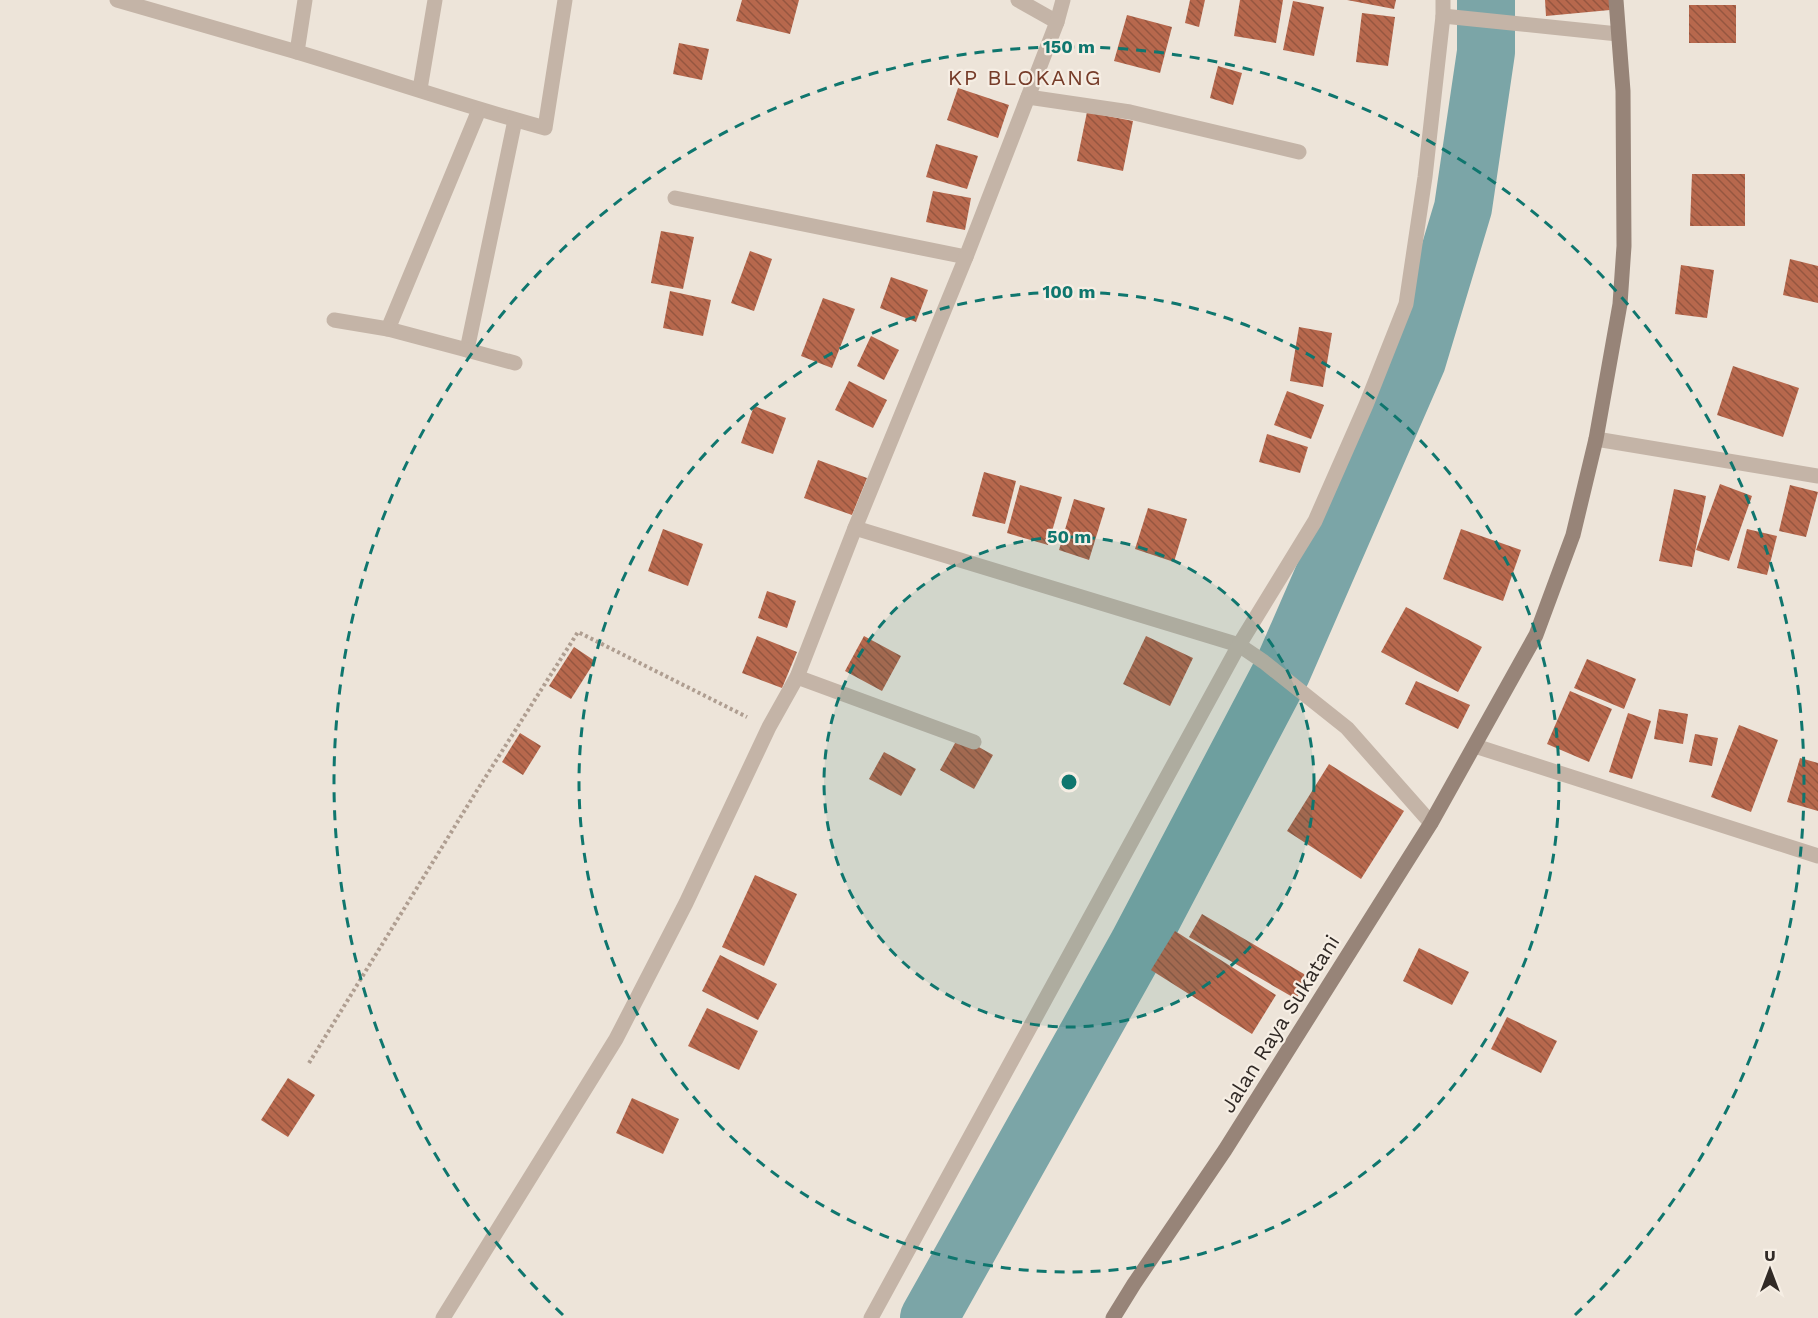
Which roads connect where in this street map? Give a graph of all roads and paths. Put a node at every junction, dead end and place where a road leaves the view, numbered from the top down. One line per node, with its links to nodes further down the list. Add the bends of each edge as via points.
1 (117, 0): 10 (street)
2 (174, 0): 10 (street)
3 (305, 0): 14 (street)
4 (435, 0): 15 (street)
5 (565, 0): 18 (street, via 544,128)
6 (1018, 0): 12 (street)
7 (1063, 0): 12 (street)
8 (1443, 0): 11 (street)
9 (1616, 0): 13 (main road, Jalan Raya Sukatani)
10 (171, 16): 14 (street)
11 (1443, 16): 13 (street); 29 (street, via 1406,304 1315,520)
12 (1057, 22): 16 (street)
13 (1618, 34): 26 (main road, Jalan Raya Sukatani, via 1623,90 1624,246 1620,304)
14 (297, 51): 15 (street)
15 (420, 89): 17 (street)
16 (1028, 97): 19 (street, via 1130,112); 21 (street)
17 (479, 110): 18 (street); 23 (street)
18 (515, 120): 24 (street)
19 (1299, 152)
20 (675, 198): 21 (street)
21 (966, 257): 28 (street)
22 (334, 320): 23 (street)
23 (388, 329): 24 (street)
24 (467, 350): 25 (street)
25 (515, 363)
26 (1596, 439): 27 (street); 33 (main road, Jalan Raya Sukatani, via 1573,535 1536,635)
27 (1818, 476)
28 (855, 528): 29 (street); 30 (street)
29 (1239, 645): 34 (street, via 1347,728); 38 (street)
30 (797, 677): 31 (street); 32 (street)
31 (769, 728): 36 (path, via 578,632); 37 (street, via 616,1039)
32 (974, 742)
33 (1475, 746): 34 (main road, Jalan Raya Sukatani); 35 (street)
34 (1431, 823): 39 (main road, Jalan Raya Sukatani, via 1231,1140)
35 (1818, 855)
36 (309, 1063)
37 (442, 1318)
38 (871, 1318)
39 (1113, 1318)

